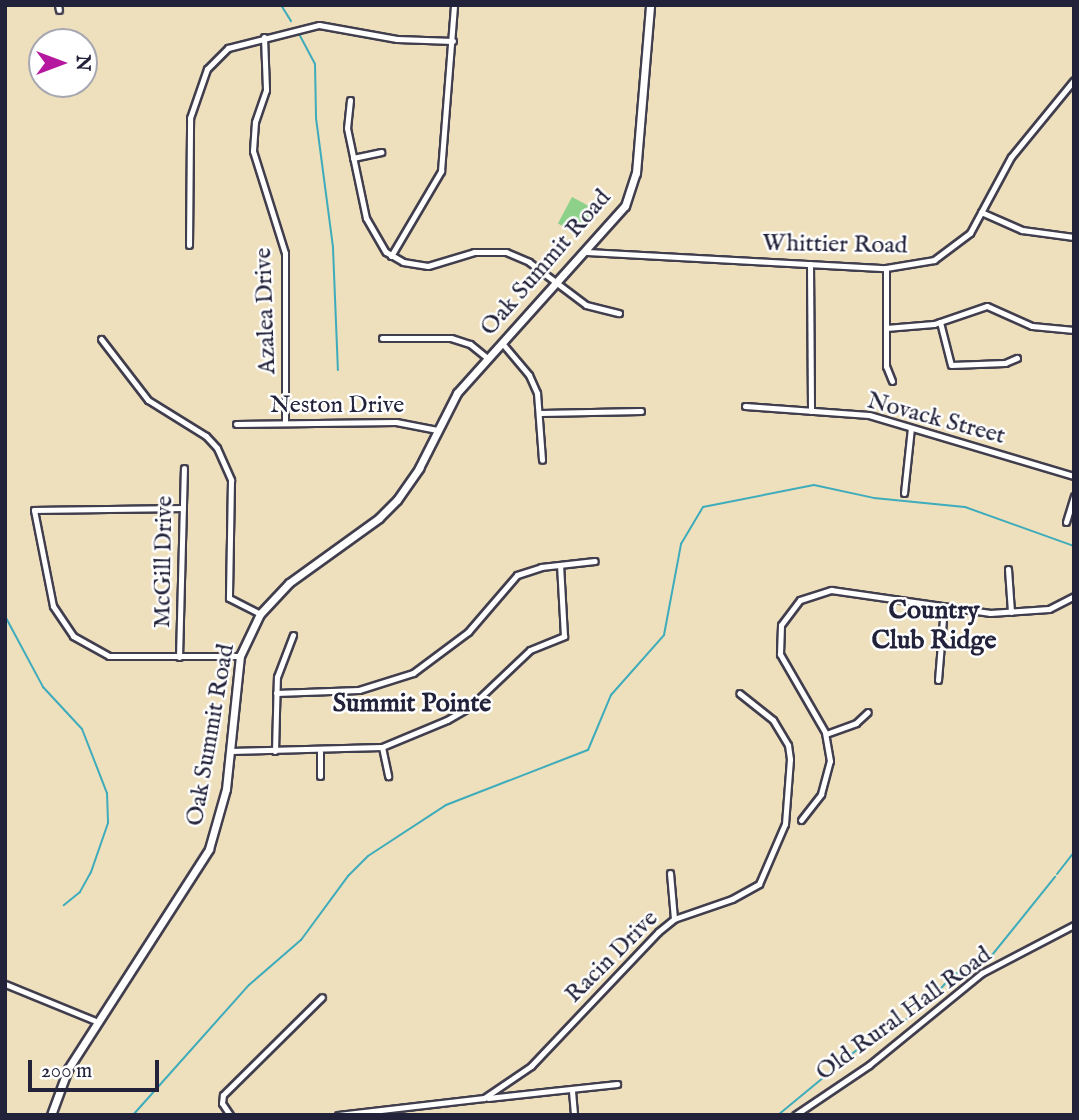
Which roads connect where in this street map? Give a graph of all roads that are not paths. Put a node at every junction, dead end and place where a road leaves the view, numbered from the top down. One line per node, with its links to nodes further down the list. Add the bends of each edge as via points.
1 (650, 5): 12 (main road, Oak Summit Road, via 634,181 621,212)
2 (453, 6): 4 (street)
3 (264, 37): 4 (street, via 319,25 397,39); 11 (street, via 238,42 218,56 207,69 194,101 189,124); 31 (street, Azalea Drive, via 265,89 255,121 253,151 285,253)
4 (453, 41): 13 (street, via 440,176)
5 (1074, 80): 9 (street, Whittier Road, via 1011,157)
6 (350, 100): 8 (street, via 346,120)
7 (381, 152): 8 (street)
8 (353, 158): 13 (street, via 370,231)
9 (981, 212): 10 (street, via 1022,230); 15 (street, Whittier Road, via 971,233 948,254 921,264)
10 (1074, 237)
11 (188, 245)
12 (587, 252): 14 (street, Whittier Road); 16 (main road, Oak Summit Road)
13 (391, 256): 16 (street, via 428,266 474,252 506,252 529,262)
14 (810, 264): 15 (street, Whittier Road); 29 (street)
15 (886, 268): 19 (street)
16 (557, 284): 17 (street, via 586,305); 23 (main road, Oak Summit Road)
17 (619, 313)
18 (940, 322): 19 (street); 20 (street, via 987,306 1032,326); 25 (street, via 951,365 1005,363)
19 (886, 328): 26 (street, via 886,366)
20 (1074, 330)
21 (382, 338): 24 (street, via 451,338 470,344)
22 (101, 339): 48 (street, via 148,400 206,436 217,448 231,480 229,598)
23 (502, 343): 24 (main road, Oak Summit Road); 30 (street, via 529,375)
24 (487, 358): 34 (main road, Oak Summit Road, via 457,393)
25 (1017, 358)
26 (892, 381)
27 (746, 406): 29 (street, Novack Street)
28 (641, 411): 30 (street)
29 (811, 411): 33 (street, Novack Street, via 869,415)
30 (541, 412): 35 (street)
31 (285, 423): 32 (street, Neston Drive); 34 (street, Neston Drive, via 396,422)
32 (236, 424)
33 (911, 428): 37 (street, Novack Street); 38 (street)
34 (437, 430): 48 (main road, Oak Summit Road, via 415,474 386,512 289,583)
35 (542, 460)
36 (184, 468): 40 (street, McGill Drive)
37 (1074, 476)
38 (904, 494)
39 (1074, 496): 41 (street)
40 (183, 508): 51 (street, McGill Drive); 51 (street, via 34,510 50,596 68,631 109,656)
41 (1066, 522)
42 (595, 561): 43 (street)
43 (560, 565): 53 (street, via 517,575 468,632 413,673 359,690); 57 (street, via 564,636 530,650 471,706)
44 (1009, 569): 47 (street)
45 (1074, 596): 47 (street, via 1049,609)
46 (944, 607): 47 (street); 52 (street); 56 (street, via 831,590 811,594 791,607 781,625 780,654)
47 (1011, 612)
48 (260, 614): 50 (main road, Oak Summit Road)
49 (293, 635): 53 (street, via 281,660)
50 (240, 656): 51 (street); 58 (main road, Oak Summit Road)
51 (179, 657)
52 (938, 680)
53 (275, 693): 59 (street)
54 (738, 693): 65 (street, Racin Drive, via 773,720 788,745 785,824 758,884 732,899)
55 (868, 712): 56 (street, via 856,723)
56 (826, 734): 63 (street, via 830,772 821,794)
57 (382, 747): 60 (street); 62 (street)
58 (230, 751): 59 (street); 69 (main road, Oak Summit Road, via 226,789 209,849)
59 (275, 751): 60 (street)
60 (320, 751): 61 (street)
61 (320, 776)
62 (388, 776)
63 (801, 820)
64 (670, 873): 65 (street)
65 (674, 919): 72 (street, Racin Drive, via 531,1066)
66 (1074, 925): 77 (street, Old Rural Hall Road, via 982,973 869,1065)
67 (5, 984): 69 (street)
68 (322, 997): 74 (street, via 223,1096)
69 (98, 1021): 73 (main road, Oak Summit Road, via 68,1069)
70 (617, 1084): 71 (street)
71 (572, 1091): 72 (street); 76 (street)
72 (484, 1098): 75 (street, Racin Drive)
73 (51, 1115)
74 (230, 1115)
75 (338, 1115)
76 (574, 1115)
77 (795, 1115)

